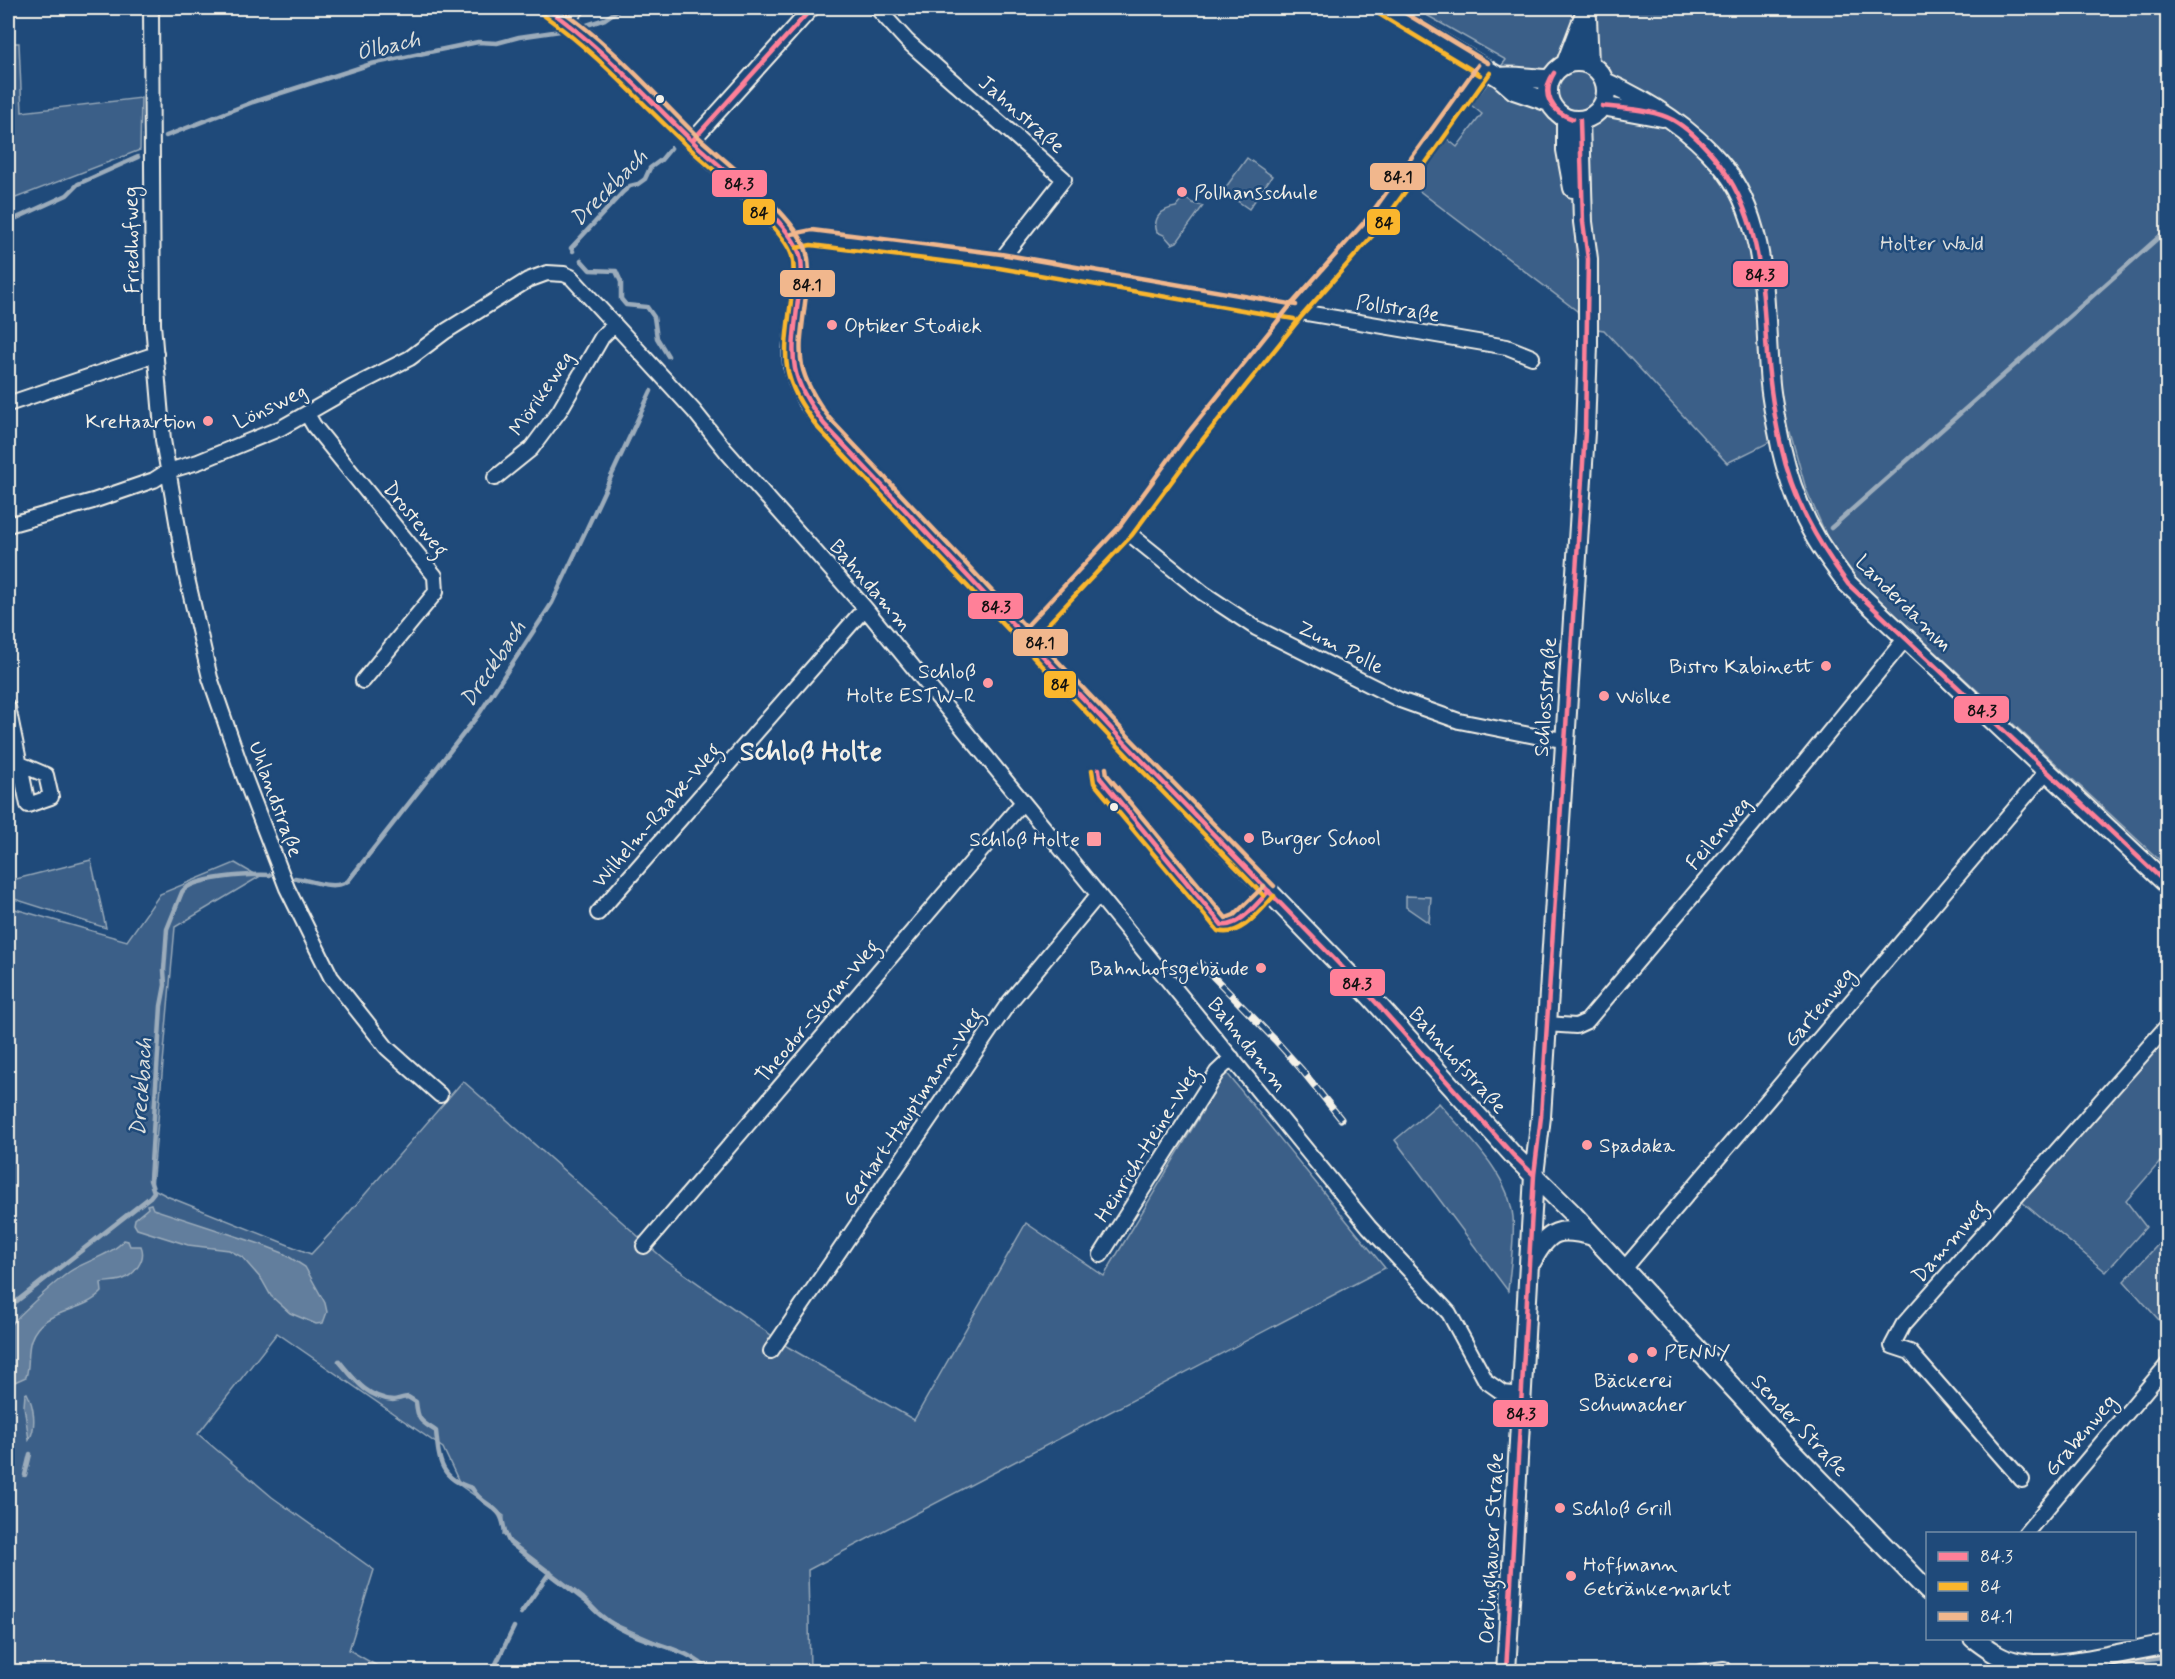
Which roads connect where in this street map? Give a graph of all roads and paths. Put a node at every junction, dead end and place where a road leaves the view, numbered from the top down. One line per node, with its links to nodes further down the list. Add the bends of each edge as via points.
1 (151, 8): 23 (street, Friedhofweg)
2 (546, 8): 7 (main road, Bahnhofstraße)
3 (812, 8): 17 (street)
4 (877, 8): 19 (street, Jahnstraße, via 907,41 1064,179)
5 (1383, 8): 10 (main road)
6 (1587, 8): 8 (main road); 9 (main road)
7 (572, 17): 17 (main road, Bahnhofstraße, via 589,40)
8 (1566, 63): 9 (main road); 11 (main road)
9 (1589, 64): 12 (main road)
10 (1491, 73): 11 (main road); 13 (main road, via 1514,90); 21 (street, via 1374,223)
11 (1549, 79): 13 (main road)
12 (1605, 82): 14 (main road); 16 (main road, Landerdamm)
13 (1549, 102): 15 (main road, via 1556,112)
14 (1602, 106): 15 (main road, via 1596,113); 16 (main road, Landerdamm)
15 (1573, 119): 36 (main road, Schlossstraße, via 1566,150 1588,259 1588,345)
16 (1671, 119): 33 (main road, Landerdamm, via 1720,162 1749,214 1759,260 1770,385 1781,448 1795,494 1817,540 1848,584)
17 (692, 141): 18 (main road, Bahnhofstraße)
18 (794, 241): 19 (street, Pollstraße, via 811,237); 32 (main road, Bahnhofstraße, via 802,270 793,366 807,401 824,424)
19 (1000, 261): 21 (street, Pollstraße)
20 (530, 279): 22 (street, Bahndamm, via 547,273 571,277); 26 (street, Lönsweg, via 446,330 410,358)
21 (1295, 312): 24 (street, Pollstraße, via 1507,347); 30 (street)
22 (614, 325): 28 (street, Mörikeweg, via 602,337 560,410 531,449); 31 (street, Bahndamm)
23 (156, 354): 25 (street); 27 (street, Friedhofweg)
24 (1532, 357)
25 (8, 404)
26 (307, 414): 27 (street, Lönsweg, via 254,440); 34 (street, Drosteweg, via 435,576 436,592)
27 (168, 471): 29 (street, Lönsweg, via 154,480 93,501); 46 (street, Uhlandstraße, via 210,678 287,888 331,977 387,1048)
28 (495, 478)
29 (8, 525)
30 (1126, 531): 32 (street); 36 (street, Zum Polle, via 1203,593 1256,628 1400,700 1459,721)
31 (865, 608): 39 (street, Bahndamm); 42 (street, Wilhelm-Raabe-Weg)
32 (1026, 637): 47 (main road, Bahnhofstraße, via 1370,996)
33 (1905, 639): 38 (main road, Landerdamm); 43 (street, Feilenweg, via 1587,1021 1576,1026)
34 (363, 681)
35 (8, 707): 37 (street)
36 (1565, 740): 43 (main road, Schlossstraße)
37 (18, 763)
38 (2046, 772): 40 (main road, Landerdamm); 52 (street, Gartenweg)
39 (1022, 803): 41 (street, Bahndamm); 49 (street, Theodor-Storm-Weg)
40 (2168, 885)
41 (1098, 895): 45 (street, Bahndamm); 53 (street, Gerhart-Hauptmann-Weg, via 1008,1004)
42 (598, 913)
43 (1546, 1024): 47 (main road, Schlossstraße)
44 (2168, 1025): 56 (street, Dammweg, via 1903,1324 1892,1346 1910,1352)
45 (1232, 1058): 50 (street, Heinrich-Heine-Weg, via 1217,1072); 55 (street, Bahndamm, via 1369,1227 1449,1313 1486,1381 1503,1393)
46 (440, 1095)
47 (1534, 1175): 48 (main road, Sender Straße); 51 (main road, Oerlinghauser Straße)
48 (1593, 1236): 51 (main road, via 1559,1231 1540,1246); 52 (main road, Sender Straße)
49 (644, 1246)
50 (1101, 1255)
51 (1529, 1265): 55 (main road, Oerlinghauser Straße)
52 (1624, 1269): 58 (main road, Sender Straße, via 1786,1445)
53 (771, 1351)
54 (2168, 1364): 57 (street, Grabenweg)
55 (1522, 1395): 63 (main road, Oerlinghauser Straße)
56 (2022, 1480)
57 (2026, 1532)
58 (1926, 1589)
59 (1976, 1640): 61 (main road)
60 (2168, 1644): 61 (main road, via 2064,1663)
61 (2011, 1666)
62 (1724, 1669): 64 (street)
63 (1506, 1671)
64 (1701, 1671)

